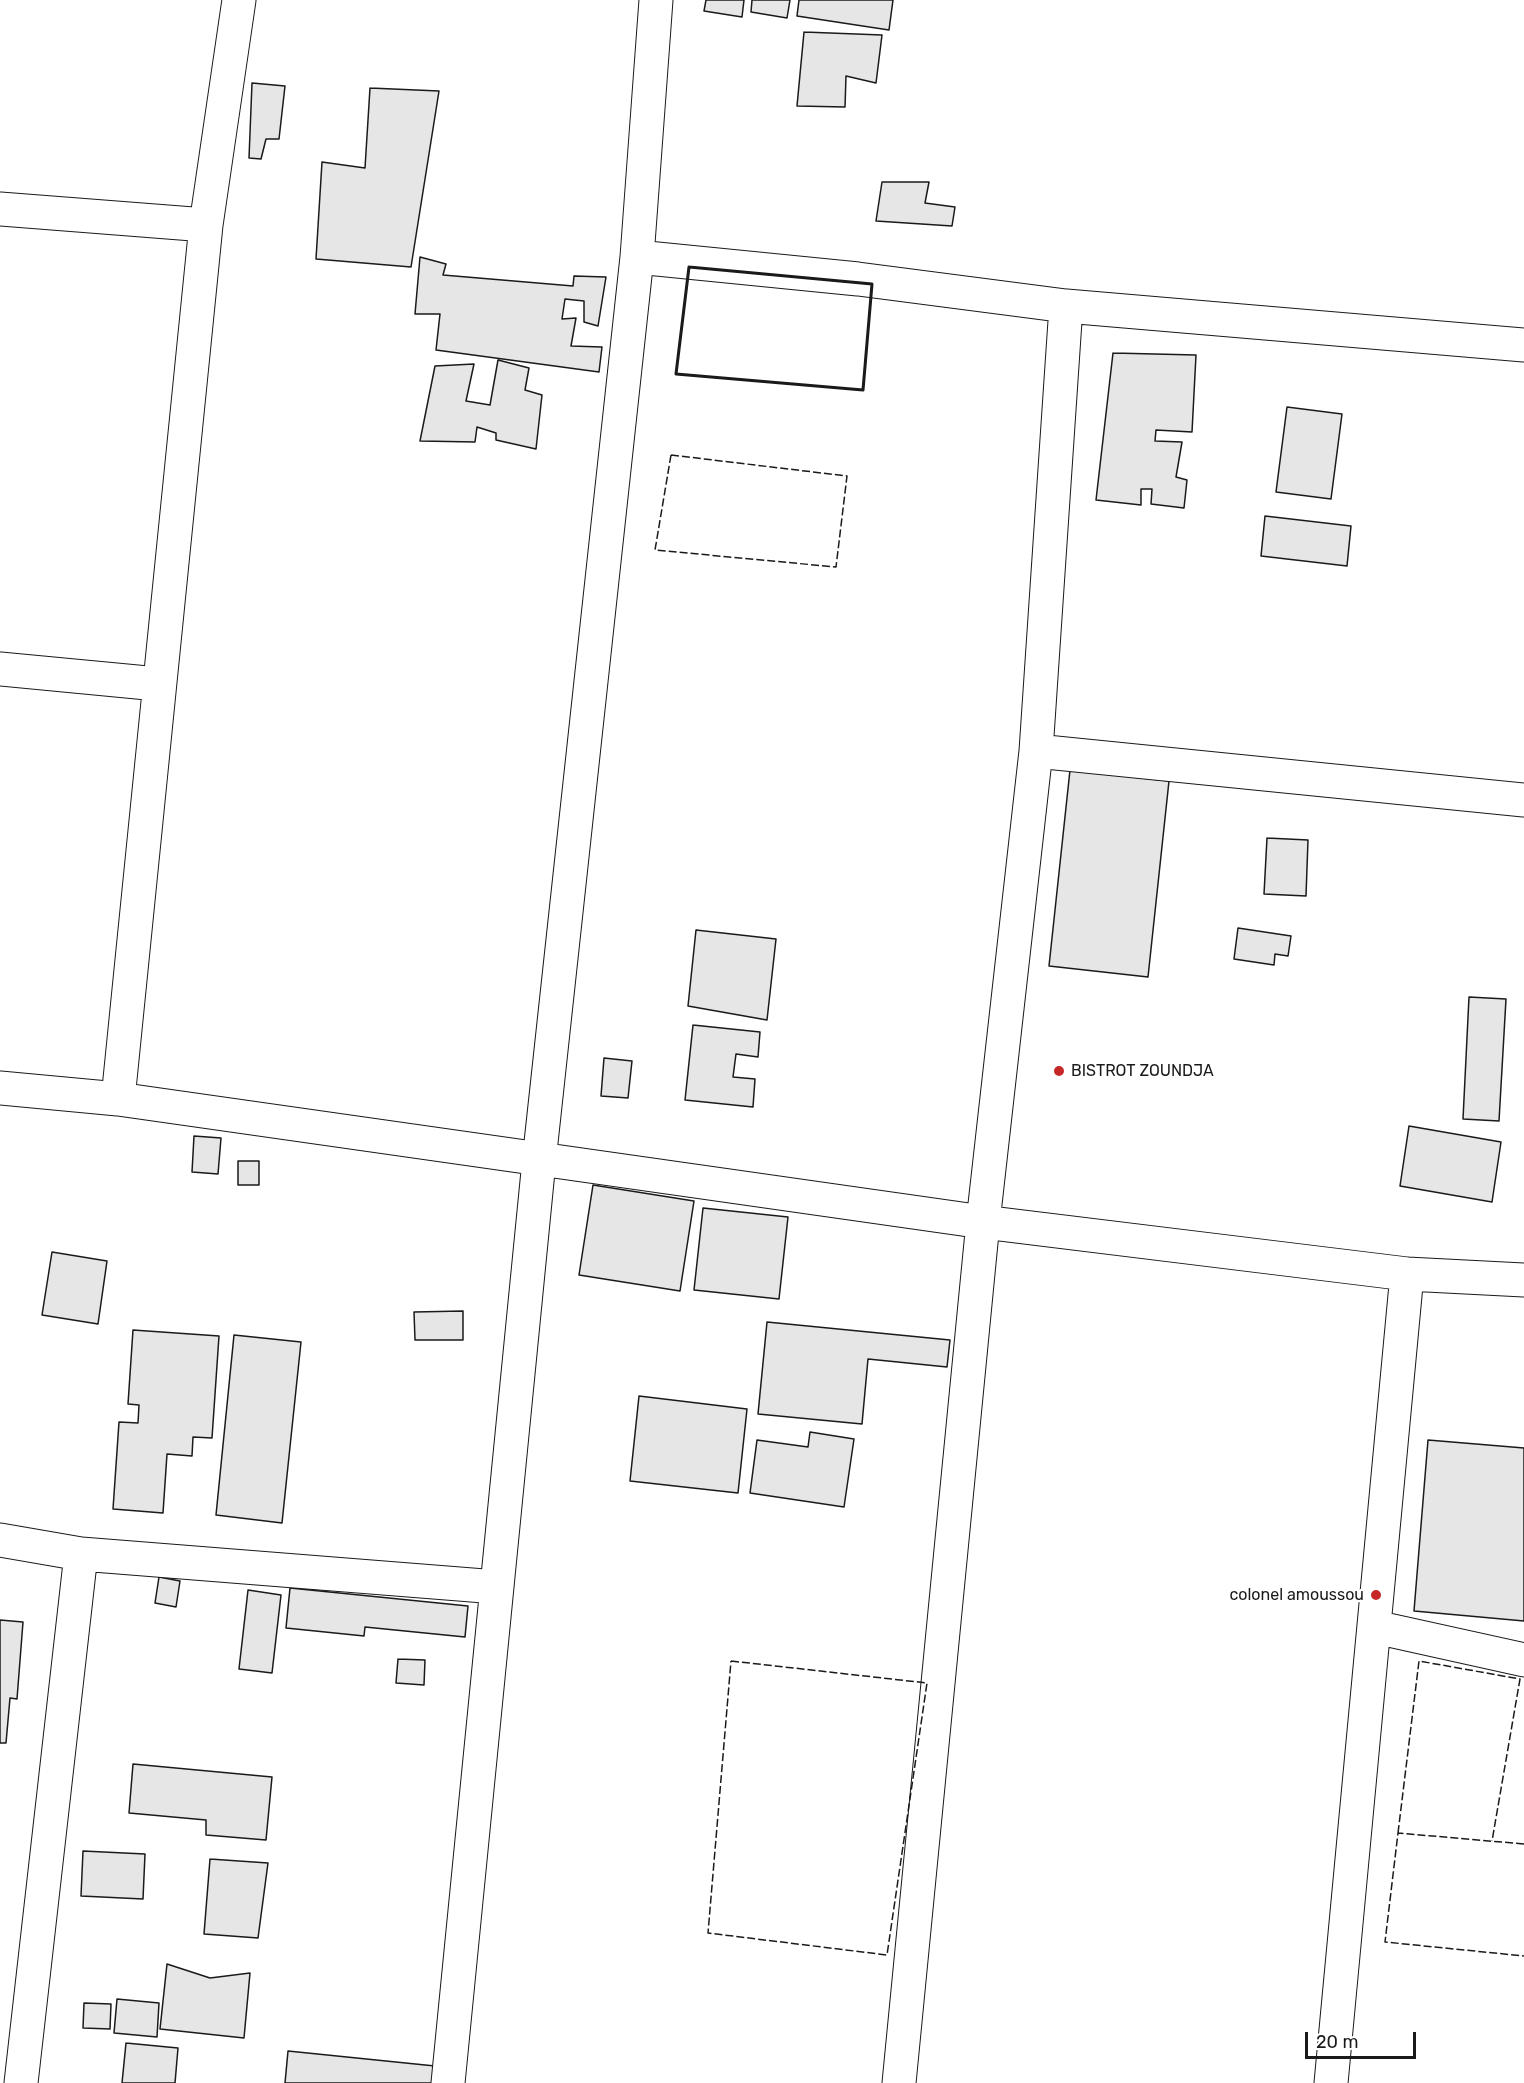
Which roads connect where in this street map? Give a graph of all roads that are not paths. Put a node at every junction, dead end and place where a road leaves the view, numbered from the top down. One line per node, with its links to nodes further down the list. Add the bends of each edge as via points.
1 (238, 0): 4 (street)
2 (656, 0): 5 (street)
3 (0, 209): 4 (street)
4 (206, 225): 9 (street)
5 (637, 257): 6 (street, via 858,279); 14 (street)
6 (1066, 306): 7 (street); 10 (street)
7 (1524, 345)
8 (0, 669): 9 (street)
9 (158, 684): 13 (street)
10 (1035, 751): 11 (street); 15 (street)
11 (1524, 800)
12 (0, 1088): 13 (street)
13 (118, 1099): 14 (street)
14 (539, 1161): 15 (street); 20 (street)
15 (983, 1222): 16 (street); 25 (street)
16 (1407, 1274): 17 (street); 21 (street)
17 (1524, 1280)
18 (0, 1540): 19 (street)
19 (81, 1554): 20 (street); 23 (street)
20 (497, 1587): 24 (street)
21 (1375, 1627): 22 (street); 26 (street)
22 (1524, 1660)
23 (21, 2083)
24 (448, 2083)
25 (899, 2083)
26 (1331, 2083)

